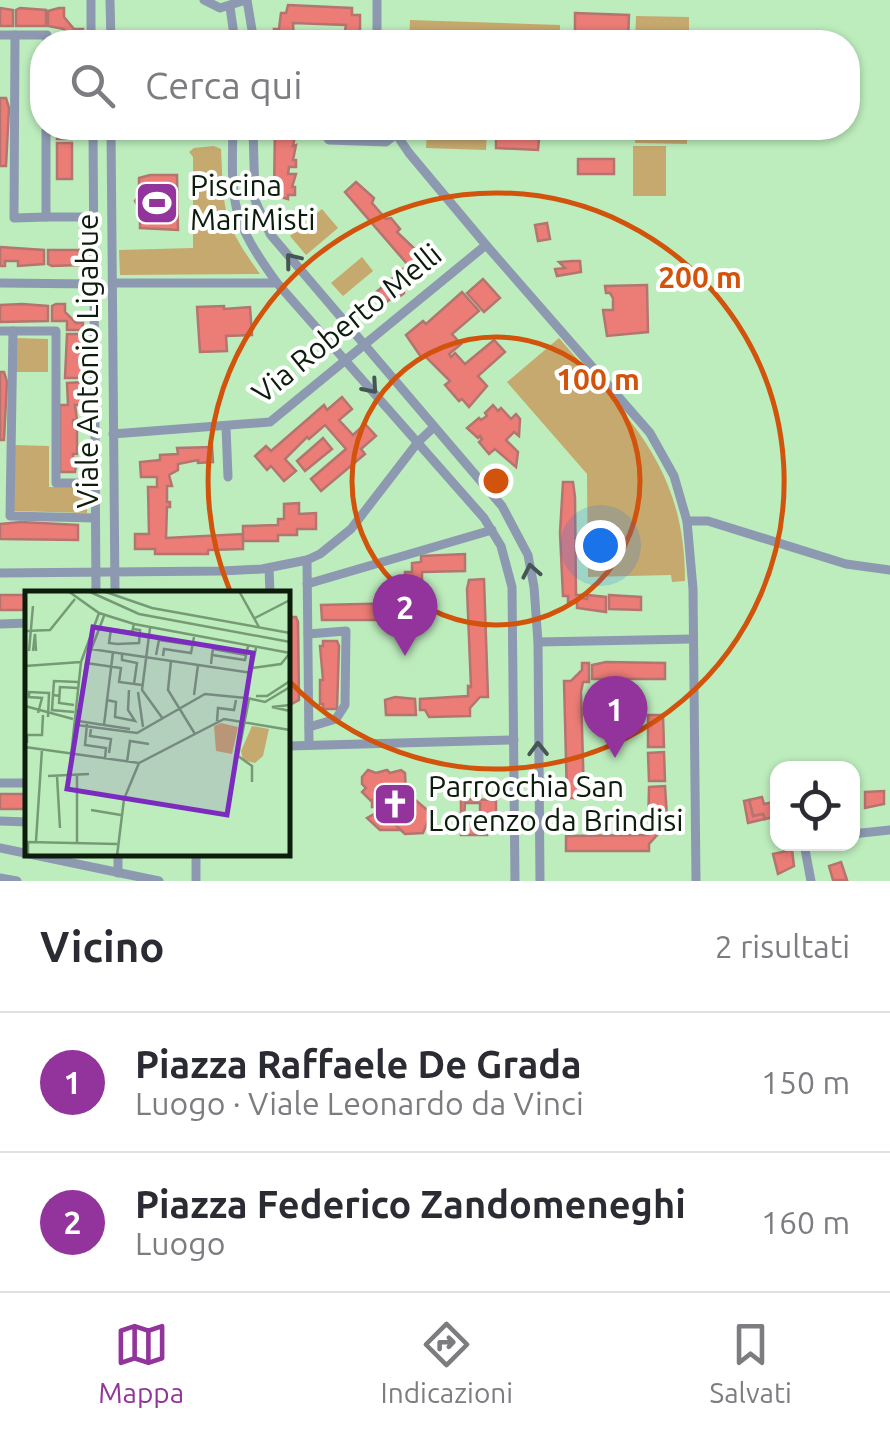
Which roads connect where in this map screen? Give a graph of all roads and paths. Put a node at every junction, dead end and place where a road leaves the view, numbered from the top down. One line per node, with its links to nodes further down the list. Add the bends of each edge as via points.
1 (91, 0): 7 (street)
2 (110, 0): 8 (street)
3 (204, 0): 6 (street)
4 (246, 0): 6 (street); 10 (street)
5 (377, 0): 11 (street)
6 (230, 7): 9 (street)
7 (92, 30)
8 (111, 30)
9 (233, 30)
10 (252, 30)
11 (377, 30)
12 (0, 34): 13 (street)
13 (16, 35): 14 (street); 23 (street, via 14,218)
14 (30, 35)
15 (46, 140): 23 (street)
16 (93, 140): 24 (street, Viale Antonio Ligabue)
17 (112, 140): 28 (street, Viale Antonio Ligabue)
18 (232, 140): 26 (street, via 236,212)
19 (253, 140): 30 (street, one-way to 19, via 262,220 253,186)
20 (335, 140): 21 (street)
21 (387, 140)
22 (401, 140): 25 (street)
23 (46, 217): 24 (street)
24 (94, 217): 29 (street, Viale Antonio Ligabue)
25 (486, 245): 34 (street, Via Roberto Melli); 45 (street, via 650,433 674,476)
26 (278, 282): 28 (street); 31 (street)
27 (0, 283): 29 (street)
28 (113, 283): 38 (street, Viale Antonio Ligabue)
29 (95, 284): 41 (street, Viale Antonio Ligabue)
30 (329, 305): 31 (street); 34 (street)
31 (311, 320): 35 (street)
32 (12, 331): 33 (street); 41 (street, via 56,330 56,483); 43 (street, via 10,516)
33 (0, 332)
34 (365, 347): 35 (street, Via Roberto Melli); 37 (street)
35 (346, 360): 36 (street, Via Roberto Melli, via 270,422); 39 (street, one-way to 39)
36 (226, 427): 38 (street, Via Roberto Melli); 40 (street)
37 (434, 428): 39 (street); 42 (street)
38 (113, 434): 52 (street, Viale Antonio Ligabue)
39 (418, 442): 44 (street); 47 (street, via 351,529)
40 (228, 477)
41 (95, 483): 43 (street, Viale Antonio Ligabue)
42 (502, 506): 44 (street); 61 (street, one-way to 42, via 528,555)
43 (95, 518): 50 (street, Viale Antonio Ligabue)
44 (484, 518): 46 (street)
45 (687, 521): 49 (street); 60 (street)
46 (492, 530): 53 (street); 63 (street, via 512,587)
47 (307, 560): 48 (street); 53 (street)
48 (269, 568): 52 (street); 56 (street)
49 (890, 570)
50 (96, 572): 51 (street); 52 (street); 54 (street, Viale Antonio Ligabue)
51 (0, 573)
52 (115, 573): 55 (street, Viale Antonio Ligabue)
53 (307, 584): 59 (street)
54 (96, 591)
55 (116, 591)
56 (270, 591)
57 (25, 623): 58 (street)
58 (0, 624)
59 (308, 634): 64 (street); 64 (street, via 346,631 345,705 336,719)
60 (692, 639): 61 (street); 88 (street)
61 (538, 642): 62 (street)
62 (538, 668): 63 (street); 70 (street, one-way to 62)
63 (514, 669): 65 (street)
64 (309, 728): 66 (street)
65 (514, 740): 66 (street); 71 (street)
66 (309, 745): 67 (street)
67 (290, 746)
68 (0, 821): 69 (street)
69 (25, 822)
70 (539, 828): 71 (street); 87 (street)
71 (514, 830): 86 (street)
72 (890, 830): 73 (street)
73 (860, 833)
74 (0, 848): 76 (street)
75 (805, 851): 89 (street)
76 (25, 852)
77 (51, 856): 80 (street)
78 (99, 856): 81 (street)
79 (118, 856): 82 (street)
80 (73, 859): 81 (street)
81 (100, 870): 82 (street)
82 (118, 873): 85 (street)
83 (0, 878): 84 (street)
84 (17, 881)
85 (158, 881)
86 (515, 881)
87 (540, 881)
88 (696, 881)
89 (811, 881)

